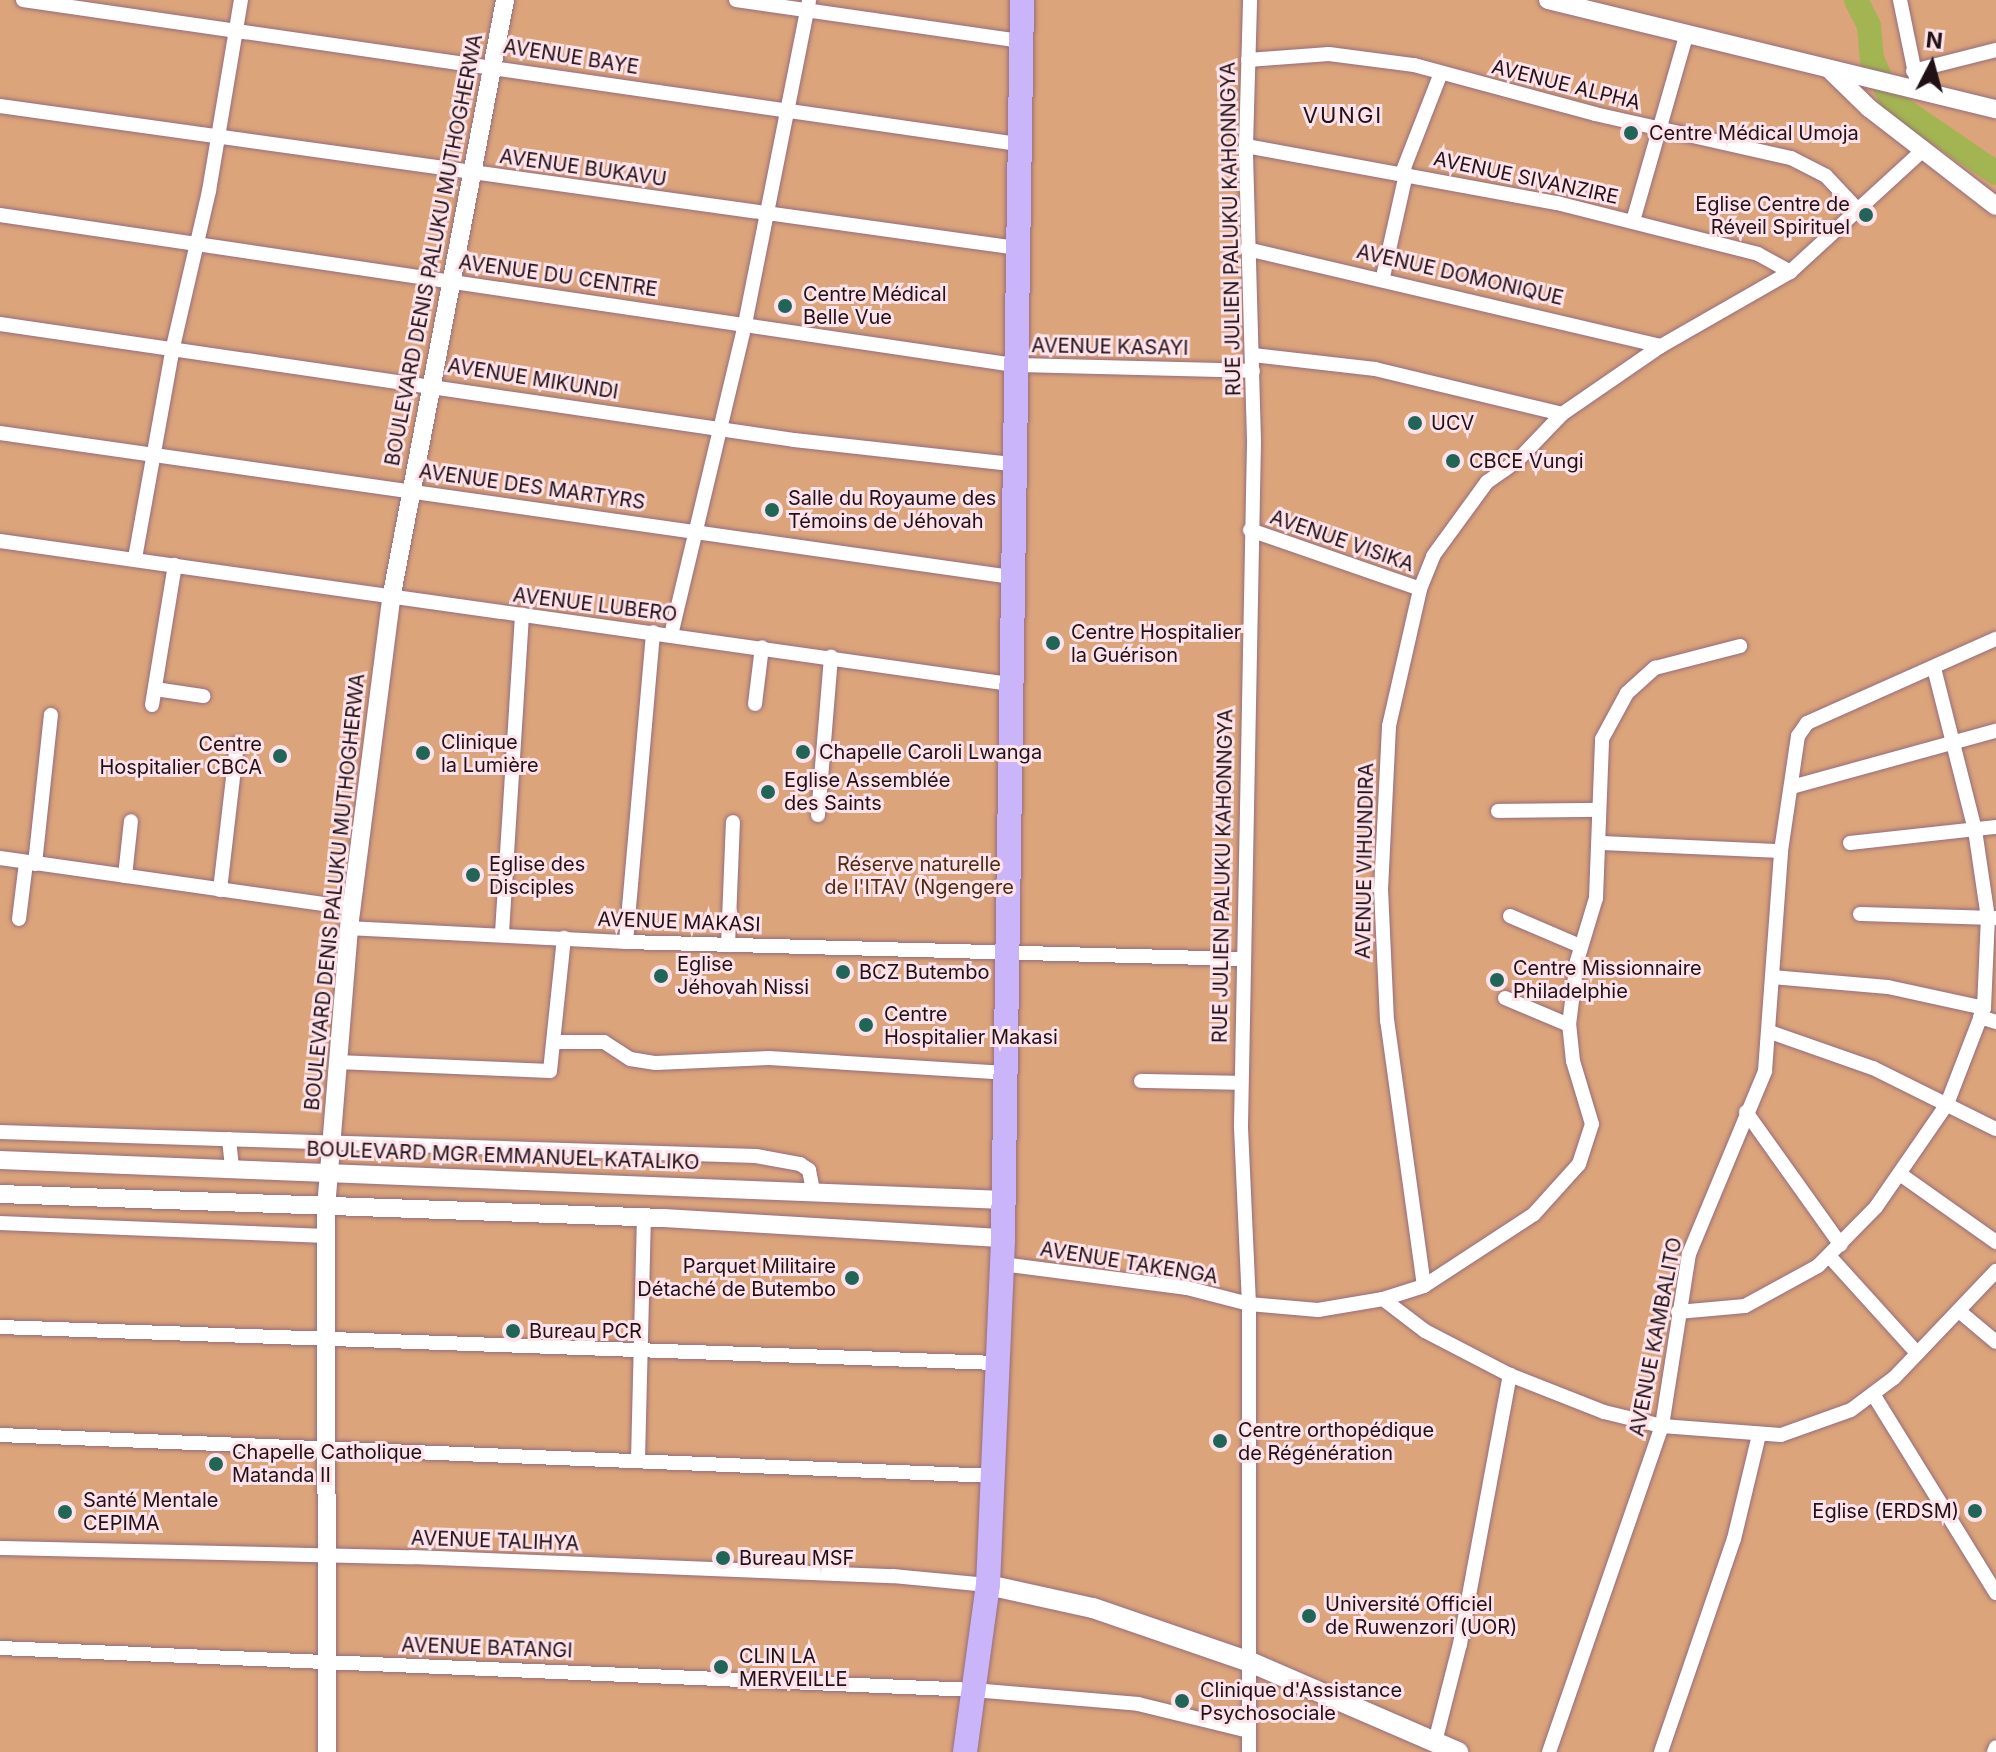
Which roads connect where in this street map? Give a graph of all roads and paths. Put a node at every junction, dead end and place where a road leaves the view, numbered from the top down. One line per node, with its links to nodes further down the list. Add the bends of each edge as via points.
1 (23, 0): 10 (street, AVENUE BAYE)
2 (241, 0): 10 (street)
3 (505, 0): 15 (street, BOULEVARD DENIS PALUKU MUTHOGHERWA)
4 (736, 0): 9 (street)
5 (1022, 0): 12 (highway)
6 (1250, 0): 14 (street, RUE JULIEN PALUKU KAHONNGYA)
7 (1548, 0): 11 (street)
8 (1900, 0): 18 (street)
9 (808, 5): 12 (street); 21 (street)
10 (236, 29): 15 (street, AVENUE BAYE); 23 (street)
11 (1687, 33): 16 (street); 22 (street)
12 (1020, 41): 24 (highway)
13 (1996, 50): 18 (street)
14 (1248, 60): 17 (street, AVENUE ALPHA, via 1329,54 1380,57); 25 (street, RUE JULIEN PALUKU KAHONNGYA)
15 (493, 65): 21 (street, AVENUE BAYE); 27 (street, BOULEVARD DENIS PALUKU MUTHOGHERWA)
16 (1829, 69): 18 (street, via 1899,84); 26 (street)
17 (1441, 73): 22 (street, AVENUE ALPHA); 28 (street)
18 (1916, 80): 20 (street)
19 (0, 106): 23 (street, AVENUE BUKAVU)
20 (1996, 109)
21 (788, 110): 24 (street, AVENUE BAYE); 32 (street)
22 (1656, 128): 30 (street, AVENUE ALPHA, via 1791,158 1826,176); 33 (street)
23 (219, 137): 27 (street, AVENUE BUKAVU); 34 (street)
24 (1017, 144): 35 (highway)
25 (1246, 146): 28 (street, AVENUE SIVANZIRE); 36 (street, RUE JULIEN PALUKU KAHONNGYA)
26 (1923, 150): 29 (street); 30 (street, AVENUE VIHUNDIRA)
27 (469, 172): 32 (street, AVENUE BUKAVU); 39 (street, BOULEVARD DENIS PALUKU MUTHOGHERWA)
28 (1404, 174): 33 (street, AVENUE SIVANZIRE); 38 (street)
29 (1996, 206)
30 (1856, 208): 37 (street, AVENUE VIHUNDIRA)
31 (0, 215): 34 (street, AVENUE DU CENTRE)
32 (766, 215): 35 (street, AVENUE BUKAVU); 41 (street)
33 (1633, 221): 37 (street, AVENUE SIVANZIRE, via 1758,254)
34 (197, 244): 39 (street, AVENUE DU CENTRE); 43 (street)
35 (1017, 248): 45 (highway)
36 (1247, 249): 38 (street, AVENUE DOMONIQUE); 44 (street, RUE JULIEN PALUKU KAHONNGYA)
37 (1790, 272): 42 (street, AVENUE VIHUNDIRA)
38 (1383, 277): 42 (street, AVENUE DOMONIQUE)
39 (450, 280): 41 (street, AVENUE DU CENTRE); 47 (street, BOULEVARD DENIS PALUKU MUTHOGHERWA)
40 (0, 324): 43 (street, AVENUE MIKUNDI)
41 (745, 324): 45 (street, AVENUE DU CENTRE); 49 (street)
42 (1661, 346): 48 (street, AVENUE VIHUNDIRA)
43 (173, 347): 47 (street, AVENUE MIKUNDI); 51 (street)
44 (1253, 355): 46 (street, RUE JULIEN PALUKU KAHONNGYA); 48 (street, via 1375,369)
45 (1015, 365): 46 (street, AVENUE KASAYI); 52 (highway)
46 (1253, 371): 54 (street, RUE JULIEN PALUKU KAHONNGYA)
47 (431, 384): 49 (street, AVENUE MIKUNDI); 53 (street, BOULEVARD DENIS PALUKU MUTHOGHERWA)
48 (1562, 414): 60 (street, AVENUE VIHUNDIRA, via 1517,461 1487,482 1433,556)
49 (717, 427): 52 (street, AVENUE MIKUNDI); 55 (street)
50 (0, 433): 51 (street, AVENUE DES MARTYRS)
51 (153, 455): 53 (street, AVENUE DES MARTYRS); 57 (street)
52 (1013, 464): 59 (highway)
53 (410, 489): 55 (street, AVENUE DES MARTYRS); 61 (street, BOULEVARD DENIS PALUKU MUTHOGHERWA)
54 (1250, 530): 60 (street, AVENUE VISIKA); 106 (street, RUE JULIEN PALUKU KAHONNGYA)
55 (692, 531): 59 (street, AVENUE DES MARTYRS); 64 (street)
56 (0, 541): 57 (street, AVENUE LUBERO)
57 (135, 558): 58 (street, AVENUE LUBERO)
58 (175, 565): 61 (street, AVENUE LUBERO); 71 (street)
59 (1010, 577): 70 (highway)
60 (1420, 589): 141 (street, AVENUE VIHUNDIRA, via 1389,726 1381,890 1387,1021)
61 (391, 599): 62 (street, AVENUE LUBERO); 94 (street, BOULEVARD DENIS PALUKU MUTHOGHERWA)
62 (522, 615): 63 (street, AVENUE LUBERO); 100 (street)
63 (653, 632): 64 (street, AVENUE LUBERO); 102 (street)
64 (671, 635): 67 (street, AVENUE LUBERO)
65 (1996, 639): 69 (street)
66 (1740, 646): 80 (street, via 1655,668 1627,693 1602,739)
67 (762, 647): 68 (street, AVENUE LUBERO); 73 (street)
68 (831, 657): 70 (street, AVENUE LUBERO); 82 (street)
69 (1934, 668): 77 (street); 79 (street, AVENUE KAMBALITO, via 1807,723 1798,736)
70 (1010, 684): 105 (highway)
71 (155, 689): 72 (street); 74 (street)
72 (203, 696)
73 (755, 704)
74 (152, 705)
75 (51, 715): 91 (street)
76 (1996, 731): 77 (street)
77 (1956, 743): 79 (street); 86 (street)
78 (237, 744): 93 (street)
79 (1792, 787): 89 (street, AVENUE KAMBALITO)
80 (1599, 810): 81 (street); 87 (street)
81 (1498, 811)
82 (818, 815)
83 (131, 821): 92 (street)
84 (733, 822): 103 (street)
85 (1996, 827): 86 (street)
86 (1975, 830): 88 (street); 97 (street)
87 (1602, 843): 89 (street); 104 (street, via 1596,898)
88 (1850, 843)
89 (1781, 851): 107 (street, AVENUE KAMBALITO)
90 (0, 858): 91 (street)
91 (31, 864): 92 (street); 98 (street)
92 (125, 876): 93 (street)
93 (220, 890): 94 (street)
94 (351, 908): 99 (street, BOULEVARD DENIS PALUKU MUTHOGHERWA)
95 (1860, 914): 97 (street)
96 (1510, 916): 104 (street)
97 (1992, 918): 109 (street)
98 (19, 919)
99 (349, 928): 100 (street, AVENUE MAKASI); 114 (street, BOULEVARD DENIS PALUKU MUTHOGHERWA)
100 (502, 933): 101 (street, AVENUE MAKASI)
101 (564, 938): 102 (street, AVENUE MAKASI); 113 (street)
102 (626, 942): 103 (street, AVENUE MAKASI)
103 (728, 945): 105 (street, AVENUE MAKASI)
104 (1580, 946): 111 (street)
105 (1007, 952): 106 (street, AVENUE MAKASI); 115 (highway)
106 (1241, 959): 117 (street, RUE JULIEN PALUKU KAHONNGYA)
107 (1772, 977): 109 (street, via 1888,987); 112 (street, AVENUE KAMBALITO)
108 (1505, 998): 111 (street)
109 (1982, 1013): 110 (street); 118 (street)
110 (1996, 1022)
111 (1569, 1025): 141 (street, AVENUE TAKENGA, via 1592,1124 1579,1164 1534,1214)
112 (1770, 1032): 118 (street, via 1851,1059); 119 (street, AVENUE KAMBALITO, via 1765,1071)
113 (556, 1042): 114 (street, via 553,1065 540,1072); 115 (street, via 604,1042 630,1059 656,1063 769,1058)
114 (337, 1062): 123 (street, BOULEVARD DENIS PALUKU MUTHOGHERWA)
115 (1006, 1073): 130 (highway)
116 (1141, 1081): 117 (street)
117 (1241, 1083): 143 (street, RUE JULIEN PALUKU KAHONNGYA, via 1243,1253)
118 (1947, 1104): 120 (street); 127 (street)
119 (1746, 1112): 137 (street); 145 (street, AVENUE KAMBALITO, via 1689,1254)
120 (1996, 1129)
121 (0, 1132): 122 (street)
122 (229, 1139): 123 (street); 125 (street)
123 (329, 1144): 126 (street, BOULEVARD DENIS PALUKU MUTHOGHERWA); 128 (street, via 507,1144 790,1159 809,1170)
124 (0, 1160): 125 (street, BOULEVARD MGR EMMANUEL KATALIKO)
125 (232, 1170): 126 (street, BOULEVARD MGR EMMANUEL KATALIKO)
126 (328, 1170): 128 (street, BOULEVARD MGR EMMANUEL KATALIKO); 131 (street, BOULEVARD DENIS PALUKU MUTHOGHERWA)
127 (1900, 1174): 136 (street); 137 (street)
128 (813, 1190): 130 (street, BOULEVARD MGR EMMANUEL KATALIKO)
129 (0, 1194): 131 (street)
130 (1004, 1200): 135 (highway)
131 (326, 1208): 132 (street); 134 (street, BOULEVARD DENIS PALUKU MUTHOGHERWA)
132 (644, 1218): 135 (street); 149 (street)
133 (0, 1223): 134 (street)
134 (326, 1236): 147 (street, BOULEVARD DENIS PALUKU MUTHOGHERWA)
135 (1003, 1238): 139 (highway)
136 (1996, 1242)
137 (1841, 1245): 138 (street)
138 (1830, 1257): 145 (street, via 1787,1287 1745,1306); 150 (street)
139 (1002, 1264): 143 (street, AVENUE TAKENGA, via 1187,1288); 151 (highway)
140 (1994, 1276): 144 (street)
141 (1424, 1286): 142 (street, AVENUE TAKENGA)
142 (1383, 1299): 143 (street, AVENUE TAKENGA, via 1318,1310); 152 (street, via 1425,1331)
143 (1249, 1304): 165 (street, RUE JULIEN PALUKU KAHONNGYA)
144 (1959, 1311): 148 (street); 150 (street)
145 (1678, 1312): 154 (street, AVENUE KAMBALITO)
146 (0, 1327): 147 (street)
147 (327, 1342): 149 (street); 157 (street, BOULEVARD DENIS PALUKU MUTHOGHERWA)
148 (1996, 1342)
149 (639, 1353): 151 (street); 158 (street)
150 (1917, 1353): 153 (street)
151 (997, 1363): 159 (highway)
152 (1510, 1375): 154 (street, via 1604,1412); 169 (street, via 1465,1616)
153 (1873, 1394): 156 (street, via 1806,1430); 163 (street)
154 (1662, 1426): 156 (street); 174 (street, AVENUE KAMBALITO)
155 (0, 1435): 157 (street)
156 (1759, 1435): 175 (street, via 1734,1539)
157 (326, 1451): 158 (street); 161 (street, BOULEVARD DENIS PALUKU MUTHOGHERWA)
158 (638, 1460): 159 (street)
159 (994, 1476): 162 (highway)
160 (0, 1548): 161 (street, AVENUE TALIHYA)
161 (326, 1556): 162 (street, AVENUE TALIHYA, via 893,1576); 166 (street, BOULEVARD DENIS PALUKU MUTHOGHERWA)
162 (988, 1585): 165 (main road, via 1080,1604); 167 (highway)
163 (1996, 1593)
164 (0, 1648): 166 (street, AVENUE BATANGI)
165 (1250, 1662): 168 (street, RUE JULIEN PALUKU KAHONNGYA); 169 (main road)
166 (328, 1663): 167 (street, AVENUE BATANGI); 170 (street, BOULEVARD DENIS PALUKU MUTHOGHERWA)
167 (973, 1690): 168 (street, AVENUE BATANGI, via 1138,1704); 171 (highway)
168 (1249, 1731): 172 (street, RUE JULIEN PALUKU KAHONNGYA)
169 (1435, 1742): 173 (main road)
170 (327, 1752)
171 (965, 1752)
172 (1249, 1752)
173 (1458, 1752)
174 (1549, 1752)
175 (1661, 1752)

